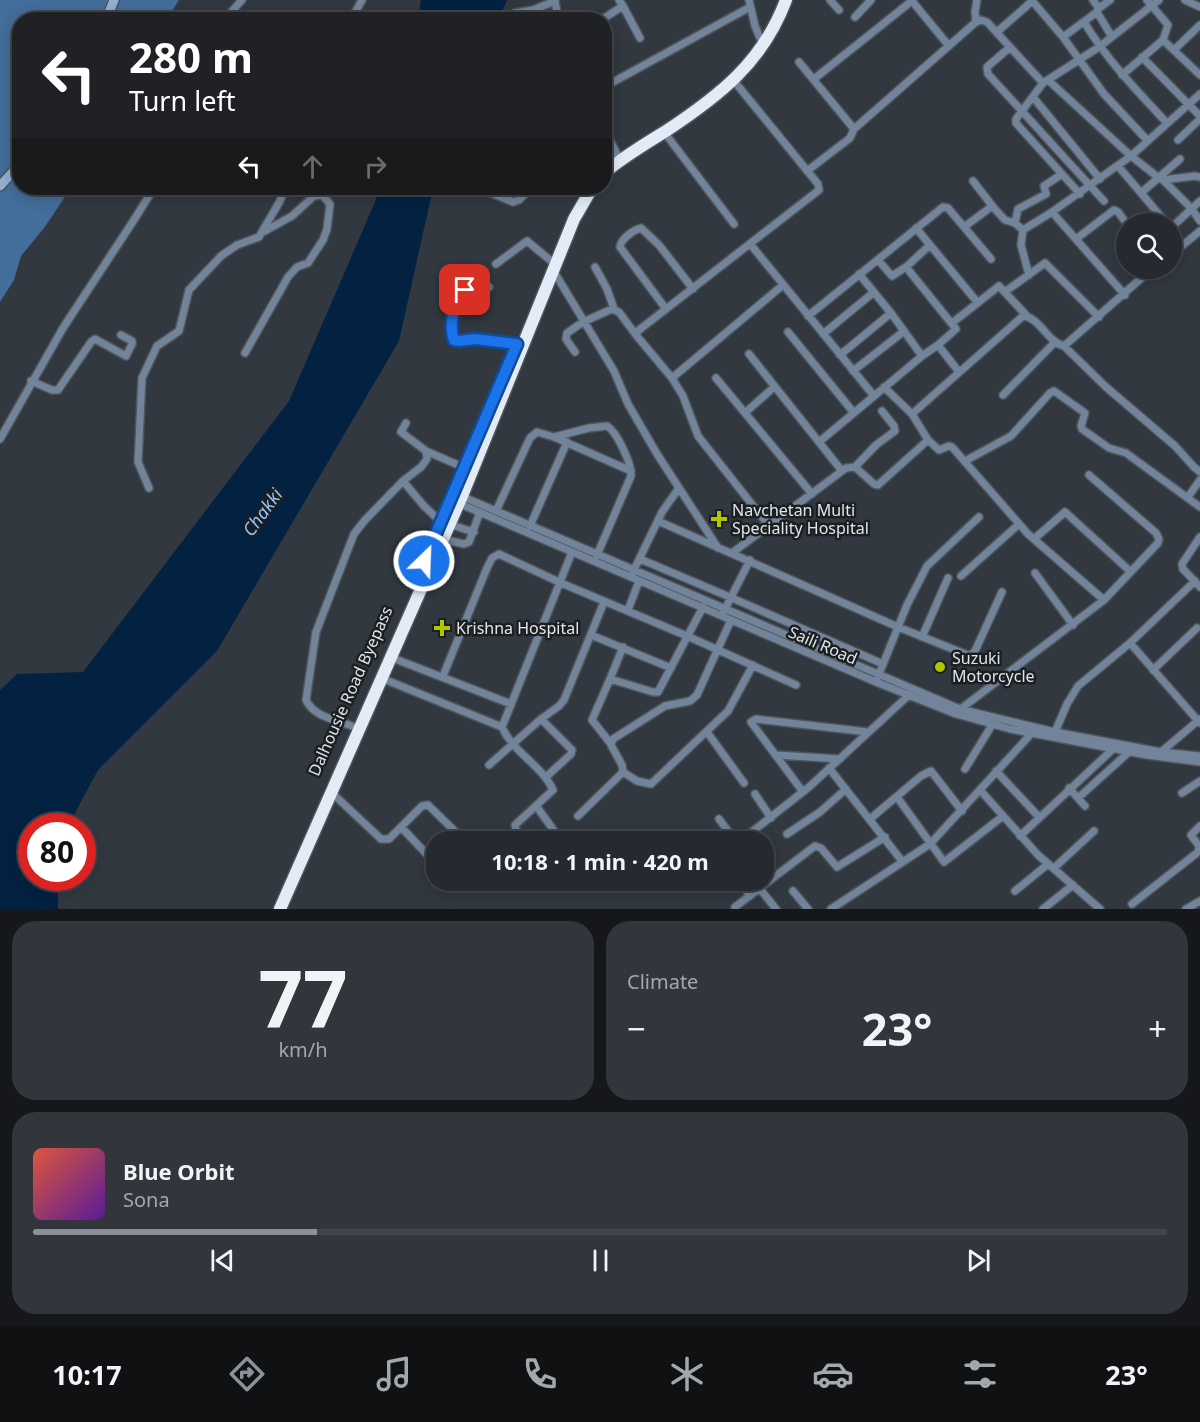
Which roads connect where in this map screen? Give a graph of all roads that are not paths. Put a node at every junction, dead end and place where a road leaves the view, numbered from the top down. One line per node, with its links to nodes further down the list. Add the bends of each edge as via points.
1 (242, 0): 20 (street)
2 (779, 0): 30 (highway)
3 (786, 0): 42 (highway, via 765,42)
4 (830, 0): 18 (street)
5 (871, 0): 22 (street)
6 (913, 0): 32 (street); 41 (street)
7 (977, 0): 23 (street)
8 (1093, 0): 19 (street)
9 (1110, 0): 19 (street)
10 (1147, 0): 16 (street)
11 (1159, 0): 16 (street)
12 (555, 1): 21 (street)
13 (1191, 1): 17 (street)
14 (621, 3): 29 (street)
15 (750, 4): 30 (street); 43 (street)
16 (1151, 7): 28 (street); 31 (street, via 1168,25)
17 (1200, 7)
18 (839, 10)
19 (1098, 11): 24 (street); 28 (street)
20 (231, 12)
21 (521, 12)
22 (855, 16)
23 (976, 22): 26 (street, via 986,21); 32 (street)
24 (1084, 22): 27 (street); 33 (street)
25 (1200, 25): 35 (street)
26 (997, 33): 27 (street, via 1033,2); 34 (street)
27 (1063, 37): 37 (street)
28 (1112, 37): 33 (street)
29 (640, 38)
30 (760, 38): 56 (highway, via 720,84)
31 (1163, 40): 35 (street); 36 (street)
32 (949, 46): 51 (street)
33 (1099, 47): 37 (street); 39 (street)
34 (1009, 48): 44 (street); 48 (street, via 986,70)
35 (1174, 50): 40 (street)
36 (1142, 57): 39 (street); 47 (street)
37 (1078, 61): 44 (street); 54 (street)
38 (799, 62): 41 (street)
39 (1122, 75): 50 (street)
40 (1200, 75)
41 (814, 79): 51 (street)
42 (734, 81): 52 (highway); 62 (street)
43 (612, 82)
44 (1046, 82): 46 (street); 57 (street)
45 (1200, 94): 47 (street)
46 (1033, 97): 48 (street); 66 (street)
47 (1188, 104): 49 (street); 50 (street)
48 (1022, 112): 64 (street, via 1016,123); 70 (street)
49 (1200, 118): 53 (street)
50 (1167, 123): 54 (street)
51 (854, 129): 62 (street, via 850,138)
52 (664, 132): 61 (highway); 89 (street)
53 (1178, 140)
54 (1148, 141): 57 (street)
55 (612, 144): 56 (street)
56 (617, 154): 58 (highway)
57 (1131, 156): 60 (street); 67 (street)
58 (612, 158)
59 (1180, 159): 67 (street)
60 (1118, 166): 66 (street); 71 (street)
61 (612, 167)
62 (807, 171): 96 (street, via 819,190)
63 (12, 173): 69 (main road)
64 (1062, 174): 72 (street); 88 (street, via 1044,186 1046,194 1018,209)
65 (1200, 177): 67 (street)
66 (1100, 179): 70 (street)
67 (1161, 179): 71 (street); 82 (street)
68 (973, 181): 81 (street)
69 (0, 186)
70 (1091, 186): 72 (street); 79 (street)
71 (1142, 193): 85 (street)
72 (1080, 194): 83 (street)
73 (150, 195): 141 (street)
74 (282, 195): 94 (street)
75 (496, 195): 76 (street, via 513,202)
76 (524, 195)
77 (578, 195): 102 (highway, Dalhousie Road Byepass)
78 (588, 195): 102 (highway)
79 (1104, 201)
80 (1200, 201): 82 (street)
81 (994, 208): 88 (street, via 1005,220); 90 (street)
82 (1191, 208): 86 (street); 87 (street)
83 (1052, 213): 92 (street); 95 (street)
84 (1119, 213): 95 (street, via 1114,210)
85 (1158, 213)
86 (1182, 217)
87 (1200, 221)
88 (1015, 223): 92 (street)
89 (734, 224)
90 (964, 226): 91 (street, via 945,207); 99 (street)
91 (916, 228): 97 (street); 100 (street)
92 (1023, 230): 106 (street, via 1021,245)
93 (1200, 231): 98 (street)
94 (262, 232): 133 (street, via 292,216 314,196 322,195 330,204 323,240 308,263 297,267 288,277); 166 (street, via 221,256 194,284 187,296 180,331 161,342 151,357 142,378 138,448 140,469)
95 (1076, 239): 113 (street)
96 (751, 245): 108 (street); 110 (street)
97 (930, 245): 104 (street); 114 (street)
98 (1182, 246)
99 (991, 259)
100 (878, 260): 104 (street, via 892,276); 105 (street)
101 (496, 264): 102 (street, via 527,242)
102 (551, 265): 121 (street); 129 (highway, Dalhousie Road Byepass); 170 (highway)
103 (595, 267): 115 (street)
104 (906, 267): 122 (street)
105 (859, 274): 112 (street); 119 (street)
106 (1029, 275): 111 (street); 120 (street, via 1045,263)
107 (1142, 279): 113 (street)
108 (783, 285): 119 (street); 139 (street)
109 (489, 287): 129 (street, via 463,292 452,316 452,336 459,341)
110 (693, 289): 116 (street); 116 (street, via 659,245 641,228 635,230 620,247)
111 (1006, 291): 114 (street, via 999,286); 118 (street)
112 (874, 292): 117 (street); 125 (street)
113 (1125, 295): 120 (street)
114 (978, 303): 122 (street)
115 (614, 309): 121 (street); 127 (street)
116 (666, 309): 127 (street)
117 (891, 313): 124 (street); 135 (street)
118 (1026, 315): 128 (street); 138 (street)
119 (808, 316): 125 (street)
120 (1099, 317): 131 (street)
121 (583, 322): 132 (street, via 566,336); 167 (street)
122 (952, 323): 130 (street, via 956,331)
123 (788, 332): 148 (street)
124 (903, 332): 136 (street); 137 (street)
125 (823, 334): 135 (street)
126 (121, 335): 141 (street, via 132,344 126,356 95,339 58,390)
127 (636, 335): 139 (street)
128 (1055, 342): 131 (street); 144 (street)
129 (517, 344): 159 (highway, Dalhousie Road Byepass)
130 (938, 345): 136 (street); 138 (street)
131 (1064, 346): 162 (street)
132 (576, 352)
133 (245, 353)
134 (749, 354): 142 (street)
135 (840, 355): 137 (street)
136 (922, 356): 143 (street)
137 (853, 371): 145 (street)
138 (959, 372): 149 (street)
139 (672, 378): 179 (street, via 698,436)
140 (716, 378): 147 (street)
141 (31, 381): 152 (street)
142 (774, 387): 147 (street); 155 (street)
143 (884, 387): 145 (street); 149 (street)
144 (1003, 395)
145 (874, 396): 148 (street)
146 (882, 411): 158 (street, via 895,431)
147 (746, 412): 168 (street)
148 (854, 413): 155 (street)
149 (912, 414): 153 (street)
150 (406, 423): 156 (street, via 401,432)
151 (554, 437): 154 (street); 160 (street, via 607,426 614,431); 172 (street, via 537,432 530,438)
152 (0, 439)
153 (928, 440): 157 (street, via 939,450 950,446); 158 (street, via 876,485)
154 (567, 442): 160 (street); 178 (street)
155 (819, 442): 161 (street)
156 (426, 451): 159 (street); 165 (street, via 425,462)
157 (965, 461): 169 (street, via 1011,436 1054,391 1085,412 1082,429 1110,448 1126,453); 177 (street)
158 (855, 467): 161 (street)
159 (465, 468): 170 (highway, Dalhousie Road Byepass)
160 (631, 471): 187 (street)
161 (842, 471): 168 (street)
162 (1200, 472)
163 (1089, 475): 191 (street, via 1158,537 1158,543)
164 (1200, 480): 169 (street)
165 (403, 481): 176 (street); 234 (street, via 354,534 316,632 306,700 318,714)
166 (149, 488)
167 (679, 488): 175 (street); 184 (street)
168 (812, 494): 179 (street)
169 (1188, 497): 171 (street)
170 (456, 498): 172 (street); 173 (street, Saili Road); 176 (highway, Dalhousie Road Byepass)
171 (1200, 507)
172 (496, 511): 178 (street)
173 (480, 513): 180 (street); 185 (street, Saili Road)
174 (979, 517): 208 (street, via 927,566)
175 (658, 521): 184 (street); 188 (street)
176 (445, 523): 180 (street); 182 (highway); 234 (highway, Dalhousie Road Byepass)
177 (1019, 524): 183 (street); 193 (street)
178 (530, 526): 187 (street)
179 (769, 526): 186 (street)
180 (474, 532): 182 (street, via 466,544)
181 (1200, 537): 198 (street, via 1182,564)
182 (441, 539): 216 (highway)
183 (1034, 539): 191 (street, via 1065,512); 201 (street)
184 (718, 548): 186 (street)
185 (572, 552): 194 (street, Saili Road); 197 (street)
186 (732, 554): 189 (street)
187 (597, 555): 190 (street)
188 (640, 560): 190 (street); 200 (street)
189 (750, 560): 200 (street); 208 (street)
190 (635, 570): 194 (street); 205 (street)
191 (1131, 572): 201 (street)
192 (1035, 573): 207 (street)
193 (961, 576)
194 (630, 578): 196 (street, Saili Road)
195 (948, 578): 212 (street)
196 (639, 581): 203 (street, Saili Road); 204 (street)
197 (561, 583): 202 (street); 221 (street, via 502,554 496,555 487,568); 228 (street)
198 (1197, 584): 213 (street)
199 (1002, 591): 212 (street, via 970,656)
200 (732, 598): 205 (street); 217 (street)
201 (1104, 600): 207 (street)
202 (604, 602): 204 (street); 210 (street)
203 (702, 607): 205 (street, Saili Road); 211 (street)
204 (627, 610): 211 (street)
205 (723, 612): 206 (street, Saili Road); 224 (street)
206 (731, 620): 215 (street); 224 (street, Saili Road)
207 (1073, 625): 230 (street)
208 (898, 627): 212 (street); 217 (street)
209 (1197, 628): 220 (street)
210 (591, 635): 214 (street); 231 (street, via 564,700)
211 (687, 636): 215 (street); 219 (street)
212 (921, 637)
213 (1130, 643): 220 (street); 238 (street, via 1075,690)
214 (623, 648): 219 (street); 223 (street)
215 (718, 650): 218 (street); 229 (street, via 697,695)
216 (390, 657): 221 (street); 222 (highway)
217 (883, 664): 224 (street)
218 (753, 665): 225 (street); 236 (street, via 733,704)
219 (671, 668): 226 (street)
220 (1152, 670): 232 (street)
221 (443, 676): 228 (street)
222 (381, 678): 235 (street); 260 (highway)
223 (610, 679): 226 (street); 241 (street, via 592,720)
224 (877, 679): 227 (street, Saili Road); 230 (street)
225 (796, 685)
226 (658, 692): 229 (street)
227 (909, 695): 230 (street, Saili Road); 237 (street)
228 (511, 704): 235 (street)
229 (667, 706): 241 (street, via 615,737)
230 (958, 711): 233 (street, Saili Road); 238 (street)
231 (541, 719): 240 (street); 254 (street, via 572,750)
232 (1199, 721): 244 (street)
233 (992, 724): 239 (street, Saili Road); 251 (street)
234 (352, 726): 302 (highway, Dalhousie Road Byepass)
235 (502, 727): 240 (street)
236 (707, 732): 253 (street, via 651,784); 256 (street)
237 (868, 732): 245 (street, via 753,720 753,726); 247 (street)
238 (1055, 732): 244 (street)
239 (1032, 733): 242 (street, Saili Road); 252 (street)
240 (513, 744): 249 (street); 254 (street)
241 (611, 745): 253 (street)
242 (1113, 749): 243 (street, Saili Road); 257 (street)
243 (1129, 752): 248 (street, Saili Road); 265 (street)
244 (1161, 752): 246 (street)
245 (777, 755): 247 (street); 261 (street)
246 (1200, 756)
247 (840, 759): 250 (street)
248 (1200, 762)
249 (489, 765)
250 (829, 768): 258 (street); 261 (street)
251 (965, 769)
252 (996, 771): 259 (street); 271 (street)
253 (623, 772): 269 (street)
254 (546, 777): 267 (street, via 553,790)
255 (1200, 781): 263 (street)
256 (744, 783)
257 (1070, 788): 265 (street); 271 (street)
258 (846, 789): 274 (street); 283 (street)
259 (980, 790): 268 (street); 270 (street)
260 (331, 792): 276 (street, via 381,838 389,839); 303 (highway)
261 (803, 792): 272 (street)
262 (754, 794): 272 (street)
263 (1182, 794)
264 (897, 797): 268 (street, via 931,771); 274 (street); 286 (street)
265 (1078, 798): 266 (street)
266 (1085, 806)
267 (537, 807): 278 (street, via 515,825); 279 (street)
268 (962, 811): 286 (street)
269 (578, 816)
270 (1003, 816): 284 (street); 286 (street, via 944,862)
271 (1039, 817): 284 (street)
272 (771, 818): 281 (street)
273 (719, 819): 280 (street)
274 (870, 819): 285 (street)
275 (1200, 826): 299 (street, via 1191,835 1199,846 1198,852)
276 (402, 828): 277 (street, via 422,806 428,805); 287 (street)
277 (455, 831)
278 (516, 831)
279 (554, 831)
280 (728, 831)
281 (753, 831)
282 (1094, 831): 289 (street)
283 (786, 834)
284 (1020, 836): 289 (street)
285 (885, 837): 288 (street); 290 (street, via 837,867 815,846)
286 (930, 844): 288 (street)
287 (426, 853)
288 (902, 861): 301 (street)
289 (1051, 866): 291 (street); 296 (street)
290 (774, 878)
291 (1073, 885): 306 (street); 307 (street)
292 (747, 891): 297 (street)
293 (757, 891): 297 (street)
294 (762, 891): 304 (street)
295 (793, 891): 305 (street)
296 (1015, 891)
297 (750, 896): 300 (street)
298 (1200, 901): 308 (street)
299 (1132, 904)
300 (735, 907)
301 (837, 907)
302 (272, 909)
303 (280, 909)
304 (776, 909)
305 (808, 909)
306 (1043, 909)
307 (1100, 909)
308 (1186, 909)

